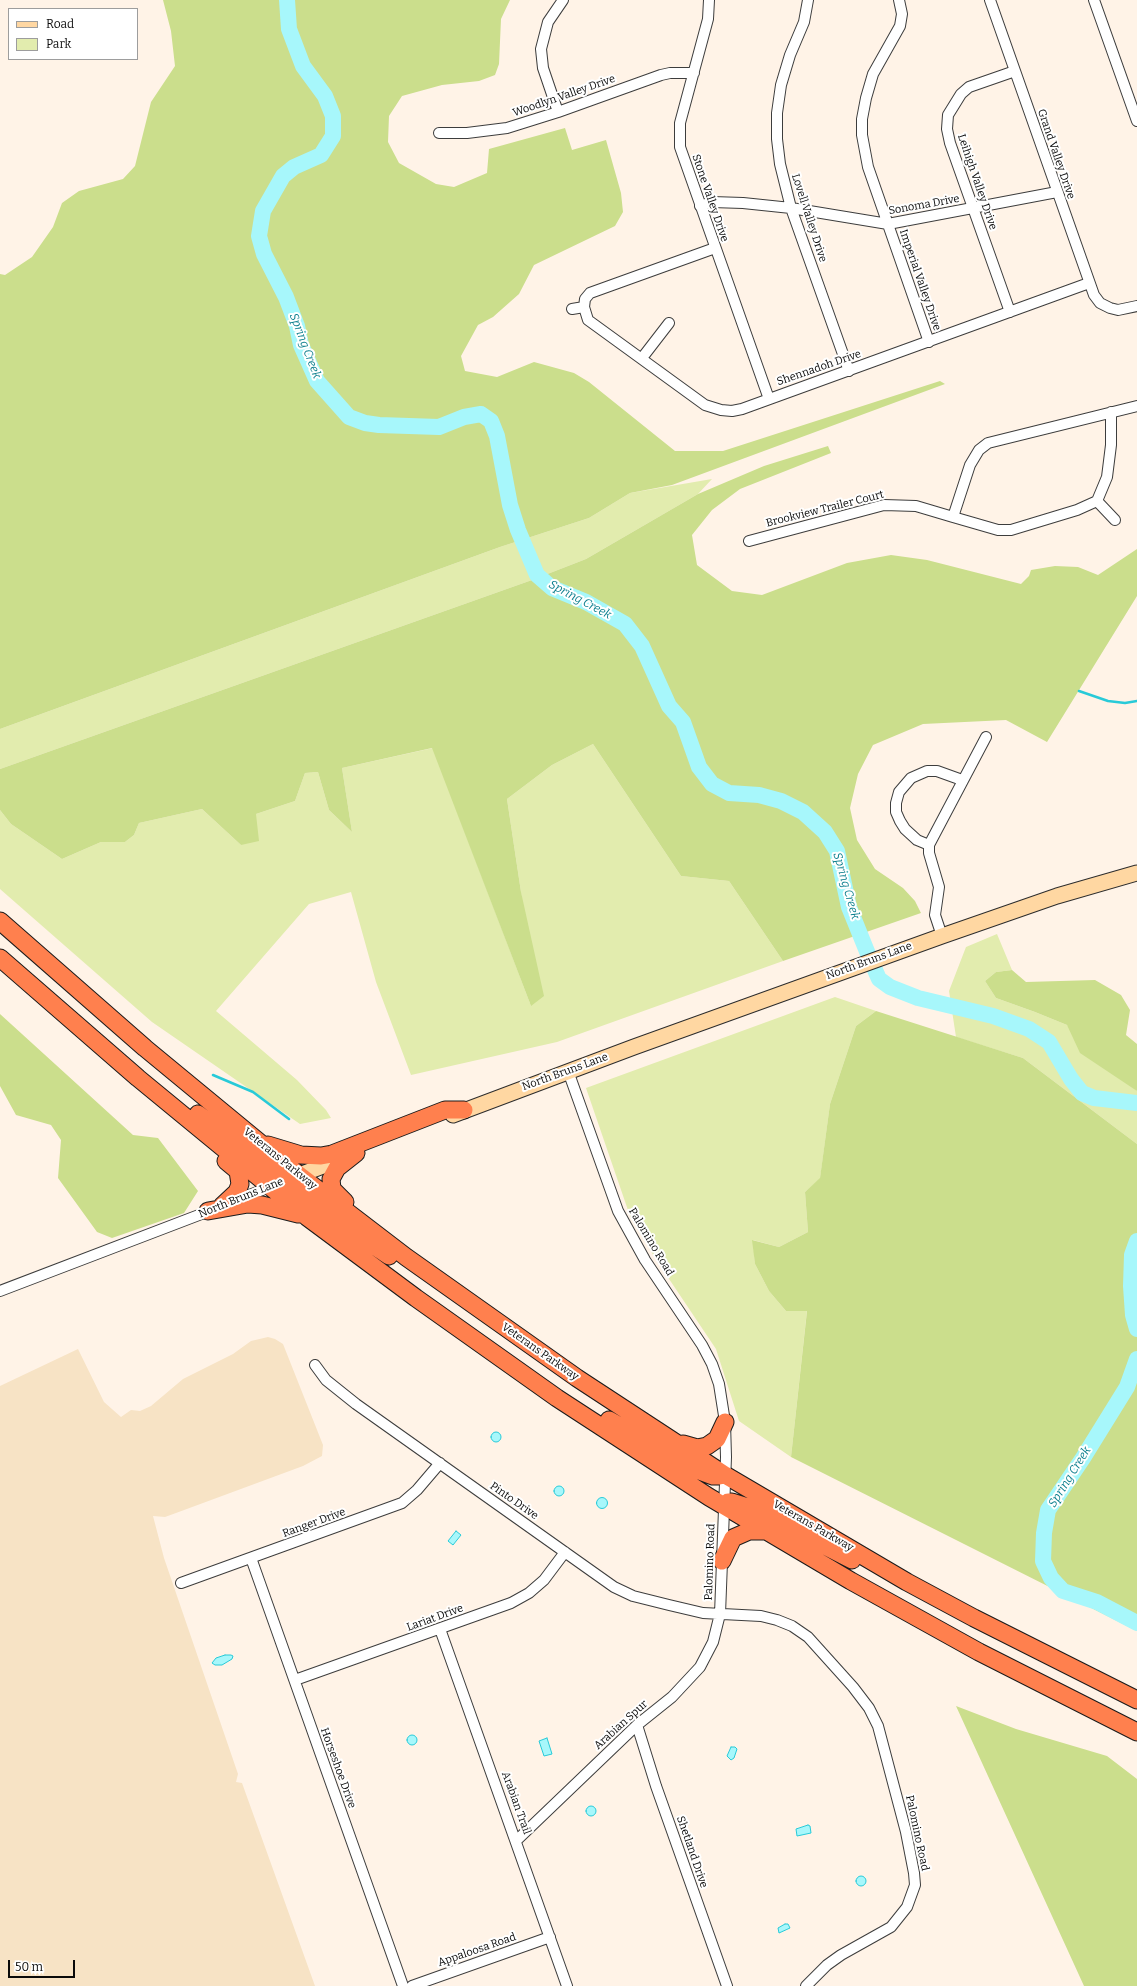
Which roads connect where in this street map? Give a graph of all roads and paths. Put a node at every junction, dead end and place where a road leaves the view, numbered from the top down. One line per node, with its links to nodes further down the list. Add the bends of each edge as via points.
1 (563, 0): 9 (street, via 548,22 542,39 541,58)
2 (709, 0): 8 (street, Stone Valley Drive, via 708,19)
3 (808, 0): 14 (street, Lovell Valley Drive, via 804,22 784,71 777,113 780,164)
4 (899, 0): 16 (street, Imperial Valley Drive, via 902,14 900,26 873,74 862,119 864,153)
5 (990, 0): 7 (street, Grand Valley Drive)
6 (1094, 0): 10 (street)
7 (1015, 71): 12 (street, Grand Valley Drive); 15 (street, Leihigh Valley Drive, via 969,87 961,94 948,115 947,129 950,142)
8 (694, 73): 9 (street, Woodlyn Valley Drive, via 661,75); 13 (street, Stone Valley Drive, via 679,135 680,147)
9 (558, 112): 11 (street, Woodlyn Valley Drive, via 491,131)
10 (1137, 121)
11 (439, 133)
12 (1057, 192): 15 (street, Sonoma Drive); 18 (street, Grand Valley Drive)
13 (700, 206): 14 (street, Sonoma Drive, via 712,202); 17 (street, Stone Valley Drive)
14 (791, 208): 16 (street, Sonoma Drive); 26 (street, Lovell Valley Drive)
15 (973, 208): 16 (street, Sonoma Drive); 22 (street, Leihigh Valley Drive)
16 (888, 224): 24 (street, Imperial Valley Drive)
17 (715, 248): 20 (street, via 590,293 585,299); 27 (street, Stone Valley Drive)
18 (1088, 283): 19 (street, Grand Valley Drive, via 1100,303 1110,308 1118,310); 22 (street, Shennadoh Drive)
19 (1137, 306)
20 (584, 307): 21 (street); 25 (street, Shennadoh Drive, via 588,320)
21 (572, 309)
22 (1010, 312): 24 (street, Shennadoh Drive)
23 (669, 323): 25 (street)
24 (928, 342): 26 (street, Shennadoh Drive)
25 (642, 358): 27 (street, Shennadoh Drive, via 705,405 717,410 732,411)
26 (849, 371): 27 (street, Shennadoh Drive)
27 (768, 399)
28 (1137, 406): 29 (street)
29 (1110, 412): 30 (street, via 1111,445 1107,477); 31 (street, via 988,443 979,450 970,465)
30 (1097, 500): 31 (street, Brookview Trailer Court, via 1077,510 1011,530 998,530); 32 (street)
31 (953, 517): 33 (street, Brookview Trailer Court, via 916,506 884,505)
32 (1115, 520)
33 (749, 541)
34 (986, 737): 35 (street)
35 (962, 780): 36 (street); 36 (street, via 937,771 928,771 911,778 899,792 896,807 904,829 917,840)
36 (929, 845): 39 (street, via 939,887 935,915)
37 (1137, 873): 39 (main road, North Bruns Lane, via 1057,896)
38 (0, 921): 45 (highway, Veterans Parkway, via 145,1048)
39 (942, 936): 42 (main road, North Bruns Lane)
40 (0, 958): 41 (highway)
41 (87, 1035): 43 (highway); 47 (highway, via 143,1073 270,1168 282,1174)
42 (568, 1071): 44 (main road, North Bruns Lane); 56 (street, Palomino Road, via 618,1212 645,1260 691,1327 712,1364 723,1403)
43 (138, 1078): 48 (highway); 49 (highway, via 154,1102 238,1171 239,1188)
44 (464, 1110): 45 (highway, via 445,1110 321,1156 295,1154); 46 (main road, North Bruns Lane)
45 (256, 1140): 47 (highway, Veterans Parkway)
46 (356, 1153): 47 (main road, North Bruns Lane); 51 (highway, via 333,1173 332,1189 339,1198 415,1254)
47 (299, 1175): 48 (main road, North Bruns Lane); 51 (highway, Veterans Parkway)
48 (270, 1187): 49 (street, North Bruns Lane); 50 (highway); 53 (highway, via 288,1188 430,1283)
49 (215, 1209): 50 (highway, via 248,1204 262,1205); 52 (street, North Bruns Lane)
50 (307, 1217): 54 (highway)
51 (450, 1288): 53 (highway, Veterans Parkway)
52 (0, 1291)
53 (469, 1302): 57 (highway, Veterans Parkway, via 577,1378)
54 (502, 1360): 59 (highway, via 697,1470 713,1476); 60 (highway, via 612,1435)
55 (315, 1365): 58 (street, Pinto Drive, via 338,1391)
56 (725, 1422): 57 (highway, via 717,1439 707,1446 692,1447); 59 (street, Palomino Road)
57 (671, 1439): 59 (highway, Veterans Parkway)
58 (440, 1463): 62 (street, Pinto Drive); 63 (street, Ranger Drive, via 418,1490 402,1503)
59 (725, 1474): 60 (street, Palomino Road); 66 (highway, Veterans Parkway)
60 (723, 1505): 61 (highway); 64 (street, Palomino Road); 66 (highway, via 732,1502 751,1508 889,1579)
61 (764, 1531): 64 (highway, via 749,1531 733,1538); 72 (highway, via 926,1624)
62 (565, 1552): 67 (street, Pinto Drive, via 614,1587 633,1596 703,1613); 68 (street, Lariat Drive, via 544,1580 529,1593 511,1603)
63 (251, 1558): 65 (street, Ranger Drive); 69 (street, Horseshoe Drive)
64 (722, 1561): 67 (street, Palomino Road)
65 (181, 1583)
66 (938, 1598): 70 (highway, Veterans Parkway)
67 (720, 1614): 71 (street, Arabian Spur, via 713,1642 700,1667 672,1697); 79 (street, Palomino Road, via 761,1616 792,1626 808,1637 836,1666 869,1708 878,1726 906,1832 915,1885 908,1907 891,1927 841,1955)
68 (440, 1629): 69 (street, Lariat Drive); 73 (street, Arabian Trail)
69 (295, 1680): 75 (street, Horseshoe Drive)
70 (1137, 1700)
71 (637, 1725): 73 (street, Arabian Spur); 78 (street, Shetland Drive)
72 (1137, 1732)
73 (516, 1840): 74 (street, Arabian Trail)
74 (550, 1937): 76 (street, Appaloosa Road); 77 (street, Arabian Trail)
75 (403, 1986)
76 (412, 1986)
77 (567, 1986)
78 (727, 1986)
79 (806, 1986)

